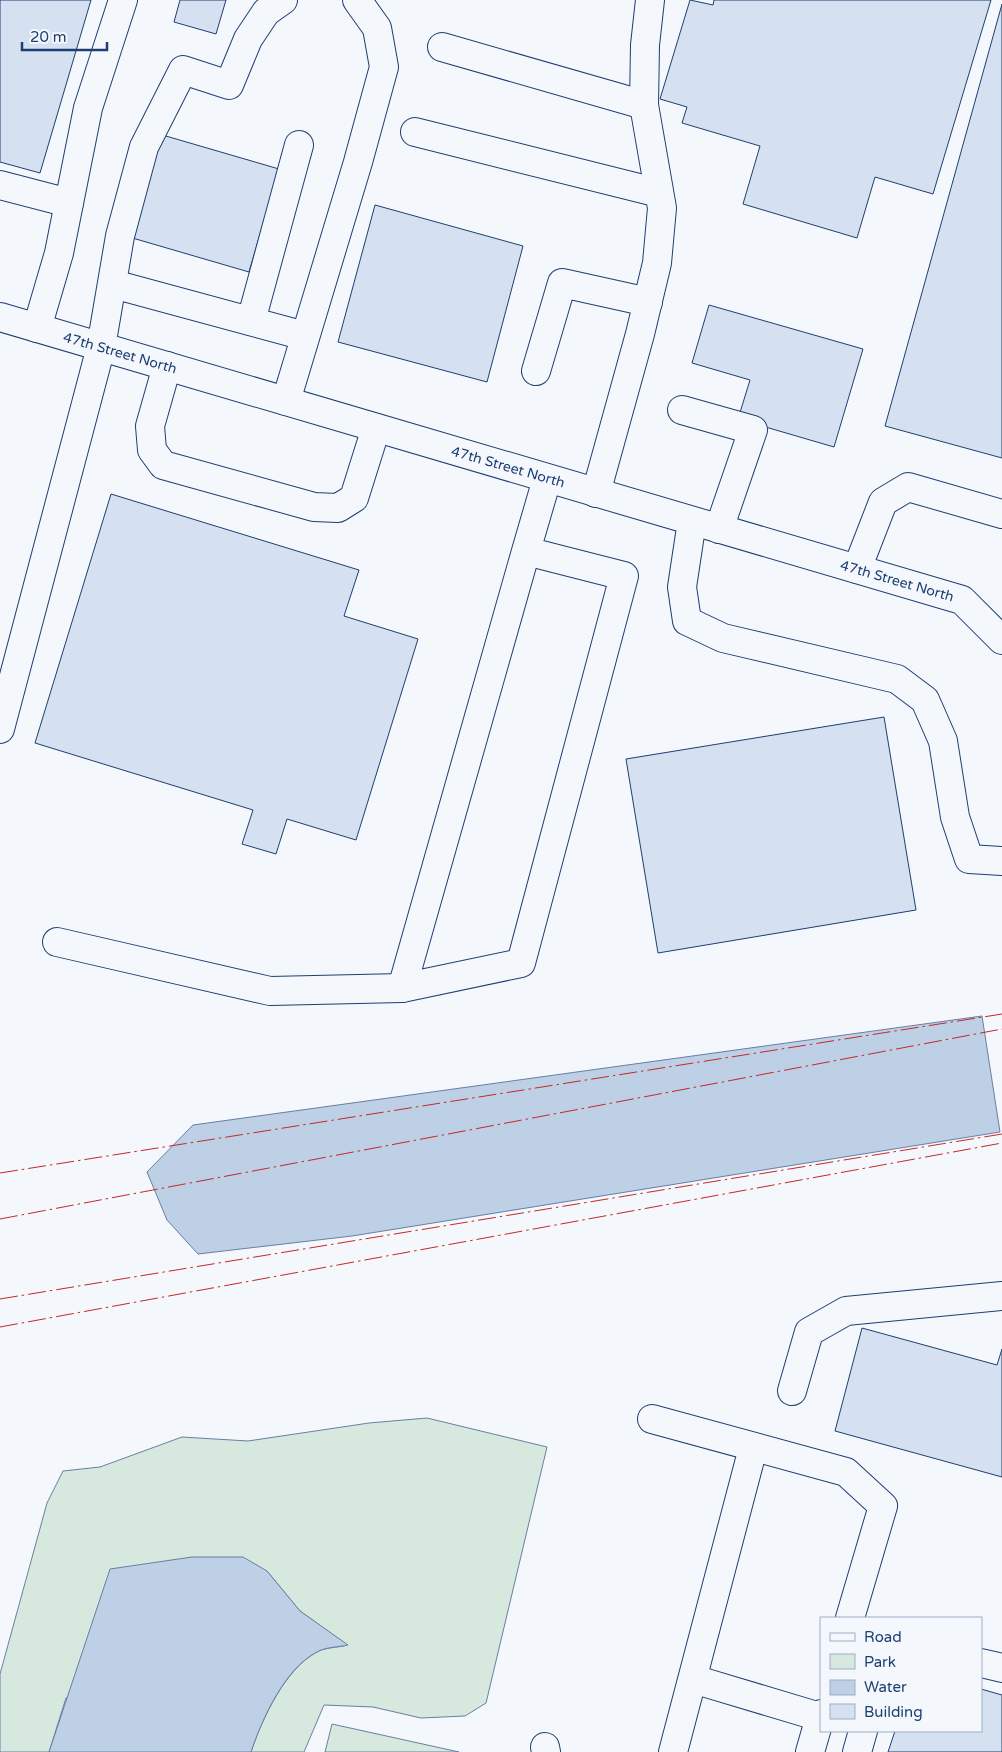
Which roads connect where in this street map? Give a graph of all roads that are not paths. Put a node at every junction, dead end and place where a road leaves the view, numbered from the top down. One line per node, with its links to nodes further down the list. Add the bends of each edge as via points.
1 (123, 0): 11 (street, via 88,108)
2 (283, 0): 12 (street, via 266,12 248,40 229,85 183,70 144,147 120,236)
3 (357, 0): 17 (street, via 377,28 384,67)
4 (650, 0): 6 (street)
5 (442, 47): 6 (street)
6 (644, 105): 10 (street)
7 (415, 132): 10 (street)
8 (299, 145): 15 (street)
9 (0, 185): 11 (street)
10 (659, 194): 13 (street, via 662,208 657,263)
11 (69, 203): 16 (street, via 59,253)
12 (113, 284): 15 (street); 18 (street)
13 (648, 302): 20 (street, via 562,283); 25 (street)
14 (0, 317): 16 (street, 47th Street North)
15 (251, 321): 17 (street)
16 (37, 328): 18 (street, 47th Street North)
17 (305, 336): 21 (street)
18 (101, 347): 19 (street, 47th Street North); 32 (street)
19 (167, 366): 21 (street, 47th Street North); 23 (street, via 150,426 152,450 163,465 314,507 338,508 354,498)
20 (536, 371)
21 (286, 401): 23 (street, 47th Street North)
22 (682, 410): 28 (street, via 753,430)
23 (376, 428): 24 (street, 47th Street North)
24 (547, 479): 25 (street, 47th Street North); 29 (street)
25 (596, 493): 27 (street, 47th Street North)
26 (1002, 514): 30 (street, via 908,487 883,502)
27 (692, 521): 28 (street, 47th Street North); 33 (street, via 682,587 687,621 723,638 897,679 925,700 943,741 955,817 969,859)
28 (719, 529): 30 (street, 47th Street North)
29 (526, 551): 35 (street); 35 (street, via 624,576 521,963)
30 (857, 569): 31 (street, 47th Street North, via 962,600)
31 (1002, 640)
32 (0, 729)
33 (1002, 860)
34 (57, 942): 35 (street, via 270,991)
35 (402, 988)
36 (1002, 1296): 37 (street, via 846,1310 809,1332)
37 (792, 1391)
38 (652, 1419): 39 (street)
39 (753, 1448): 40 (street, via 846,1472 883,1506); 43 (street)
40 (850, 1617)
41 (982, 1663): 42 (street)
42 (1002, 1668)
43 (693, 1679): 44 (street); 46 (street)
44 (820, 1716): 47 (street)
45 (863, 1732): 48 (street)
46 (672, 1752)
47 (810, 1752)
48 (857, 1752)

